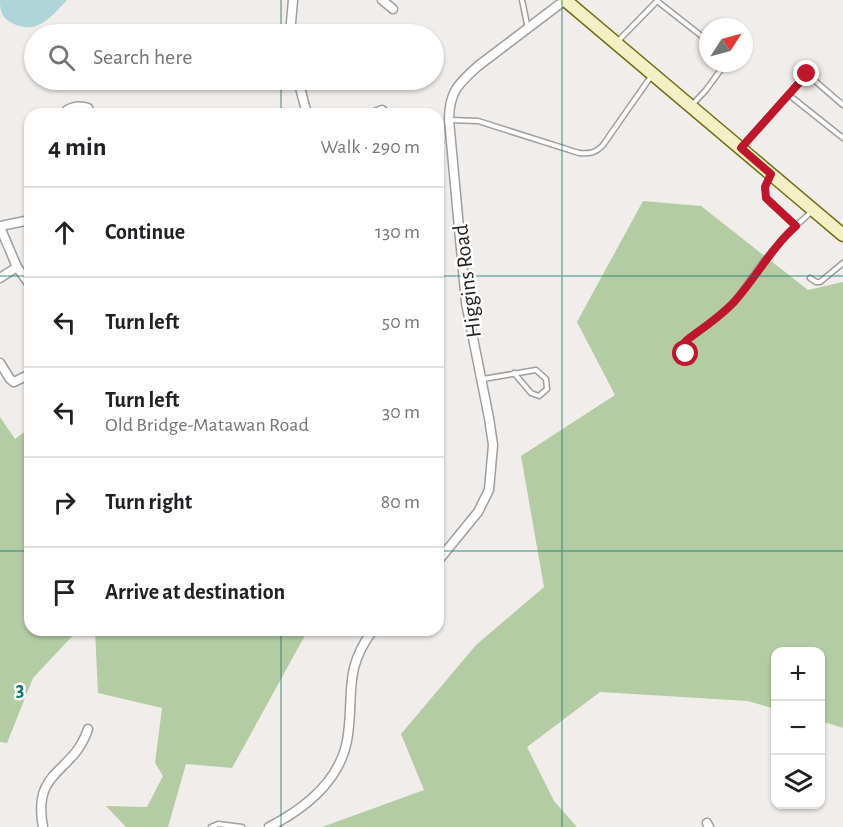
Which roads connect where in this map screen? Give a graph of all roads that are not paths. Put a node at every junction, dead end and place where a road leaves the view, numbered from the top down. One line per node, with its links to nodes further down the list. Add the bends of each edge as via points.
1 (293, 0): 6 (street)
2 (382, 0): 5 (street)
3 (522, 0): 7 (lane)
4 (565, 0): 7 (street, Higgins Road); 9 (main road)
5 (393, 9)
6 (291, 24)
7 (528, 29): 19 (street, Higgins Road, via 459,85 452,94)
8 (699, 34): 9 (lane, via 657,2)
9 (616, 44): 11 (main road)
10 (719, 72): 15 (lane)
11 (652, 74): 15 (main road); 19 (lane, via 603,146 590,154 478,121)
12 (301, 90): 18 (street)
13 (789, 95): 14 (lane, via 807,74); 20 (lane); 21 (lane)
14 (843, 105)
15 (691, 106): 21 (main road)
16 (71, 108): 17 (street)
17 (88, 108)
18 (305, 108)
19 (449, 120): 37 (street, Higgins Road, via 466,303)
20 (843, 138)
21 (741, 148): 22 (main road)
22 (771, 174): 23 (main road); 26 (lane, via 765,187 766,198)
23 (814, 210): 26 (lane); 27 (main road)
24 (24, 221): 25 (street)
25 (0, 226): 29 (street)
26 (796, 226): 33 (lane, via 761,264 735,301 684,343)
27 (843, 235)
28 (843, 262): 32 (lane, via 820,282)
29 (17, 267): 30 (street); 31 (street)
30 (24, 277)
31 (0, 278)
32 (810, 278)
33 (691, 361)
34 (0, 363): 36 (street, via 14,382)
35 (514, 373): 35 (lane, via 536,370 546,379 547,389 539,396 531,393); 37 (lane)
36 (24, 377)
37 (482, 379): 38 (street, Higgins Road, via 493,445 489,490 478,512)
38 (444, 554)
39 (368, 636): 44 (street, via 352,673 347,741 341,759 327,784 310,802)
40 (88, 729): 41 (street, via 78,752 48,781 40,810)
41 (43, 827)
42 (211, 827): 43 (lane)
43 (242, 827)
44 (269, 827)

